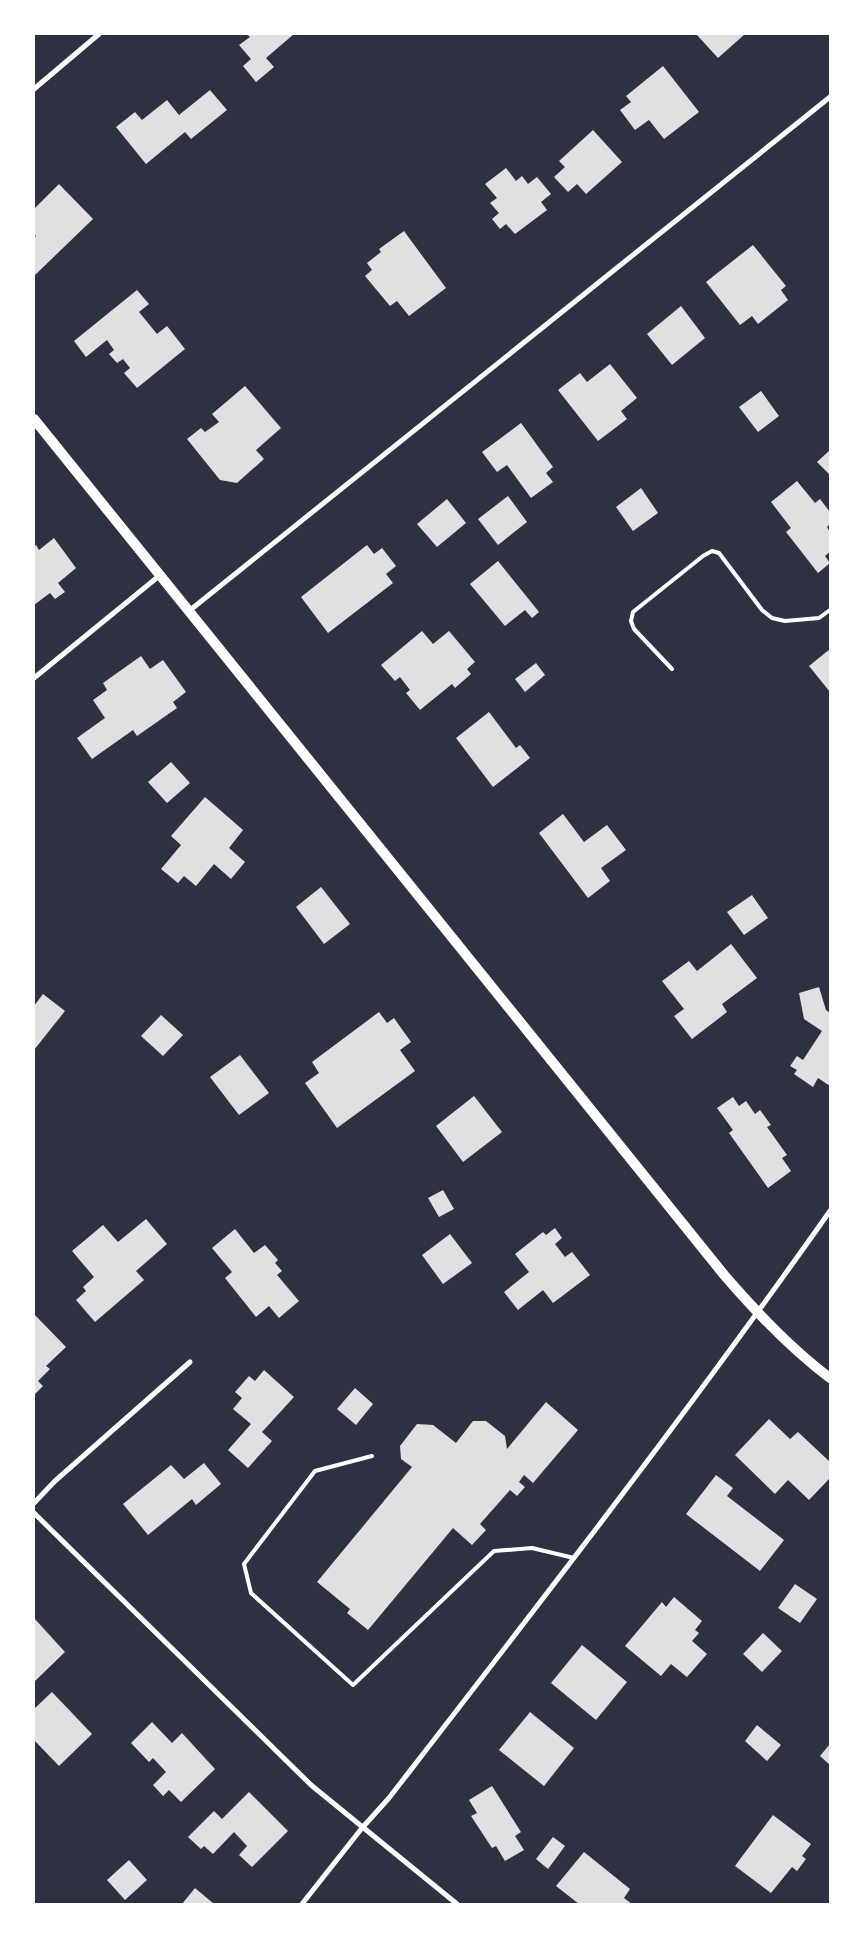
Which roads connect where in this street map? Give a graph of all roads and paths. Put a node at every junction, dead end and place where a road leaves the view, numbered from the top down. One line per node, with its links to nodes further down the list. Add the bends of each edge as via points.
1 (99, 34): 2 (street)
2 (34, 90)
3 (830, 97): 7 (street)
4 (34, 419): 5 (main road)
5 (160, 576): 7 (main road); 9 (street)
6 (830, 610): 8 (lane, via 819,618 785,621 772,618 762,610 719,553 712,551 633,612 631,621 634,628)
7 (188, 612): 11 (main road)
8 (672, 669)
9 (34, 678)
10 (830, 1211): 11 (street)
11 (758, 1314): 13 (main road); 17 (street)
12 (190, 1362): 15 (street)
13 (830, 1378)
14 (372, 1456): 17 (lane, via 315,1471 244,1564 251,1593 353,1685 494,1550 532,1548)
15 (34, 1503)
16 (34, 1513): 18 (street, via 311,1785)
17 (574, 1558): 18 (street, via 389,1798)
18 (362, 1828): 19 (street); 20 (street)
19 (302, 1904)
20 (457, 1904)

